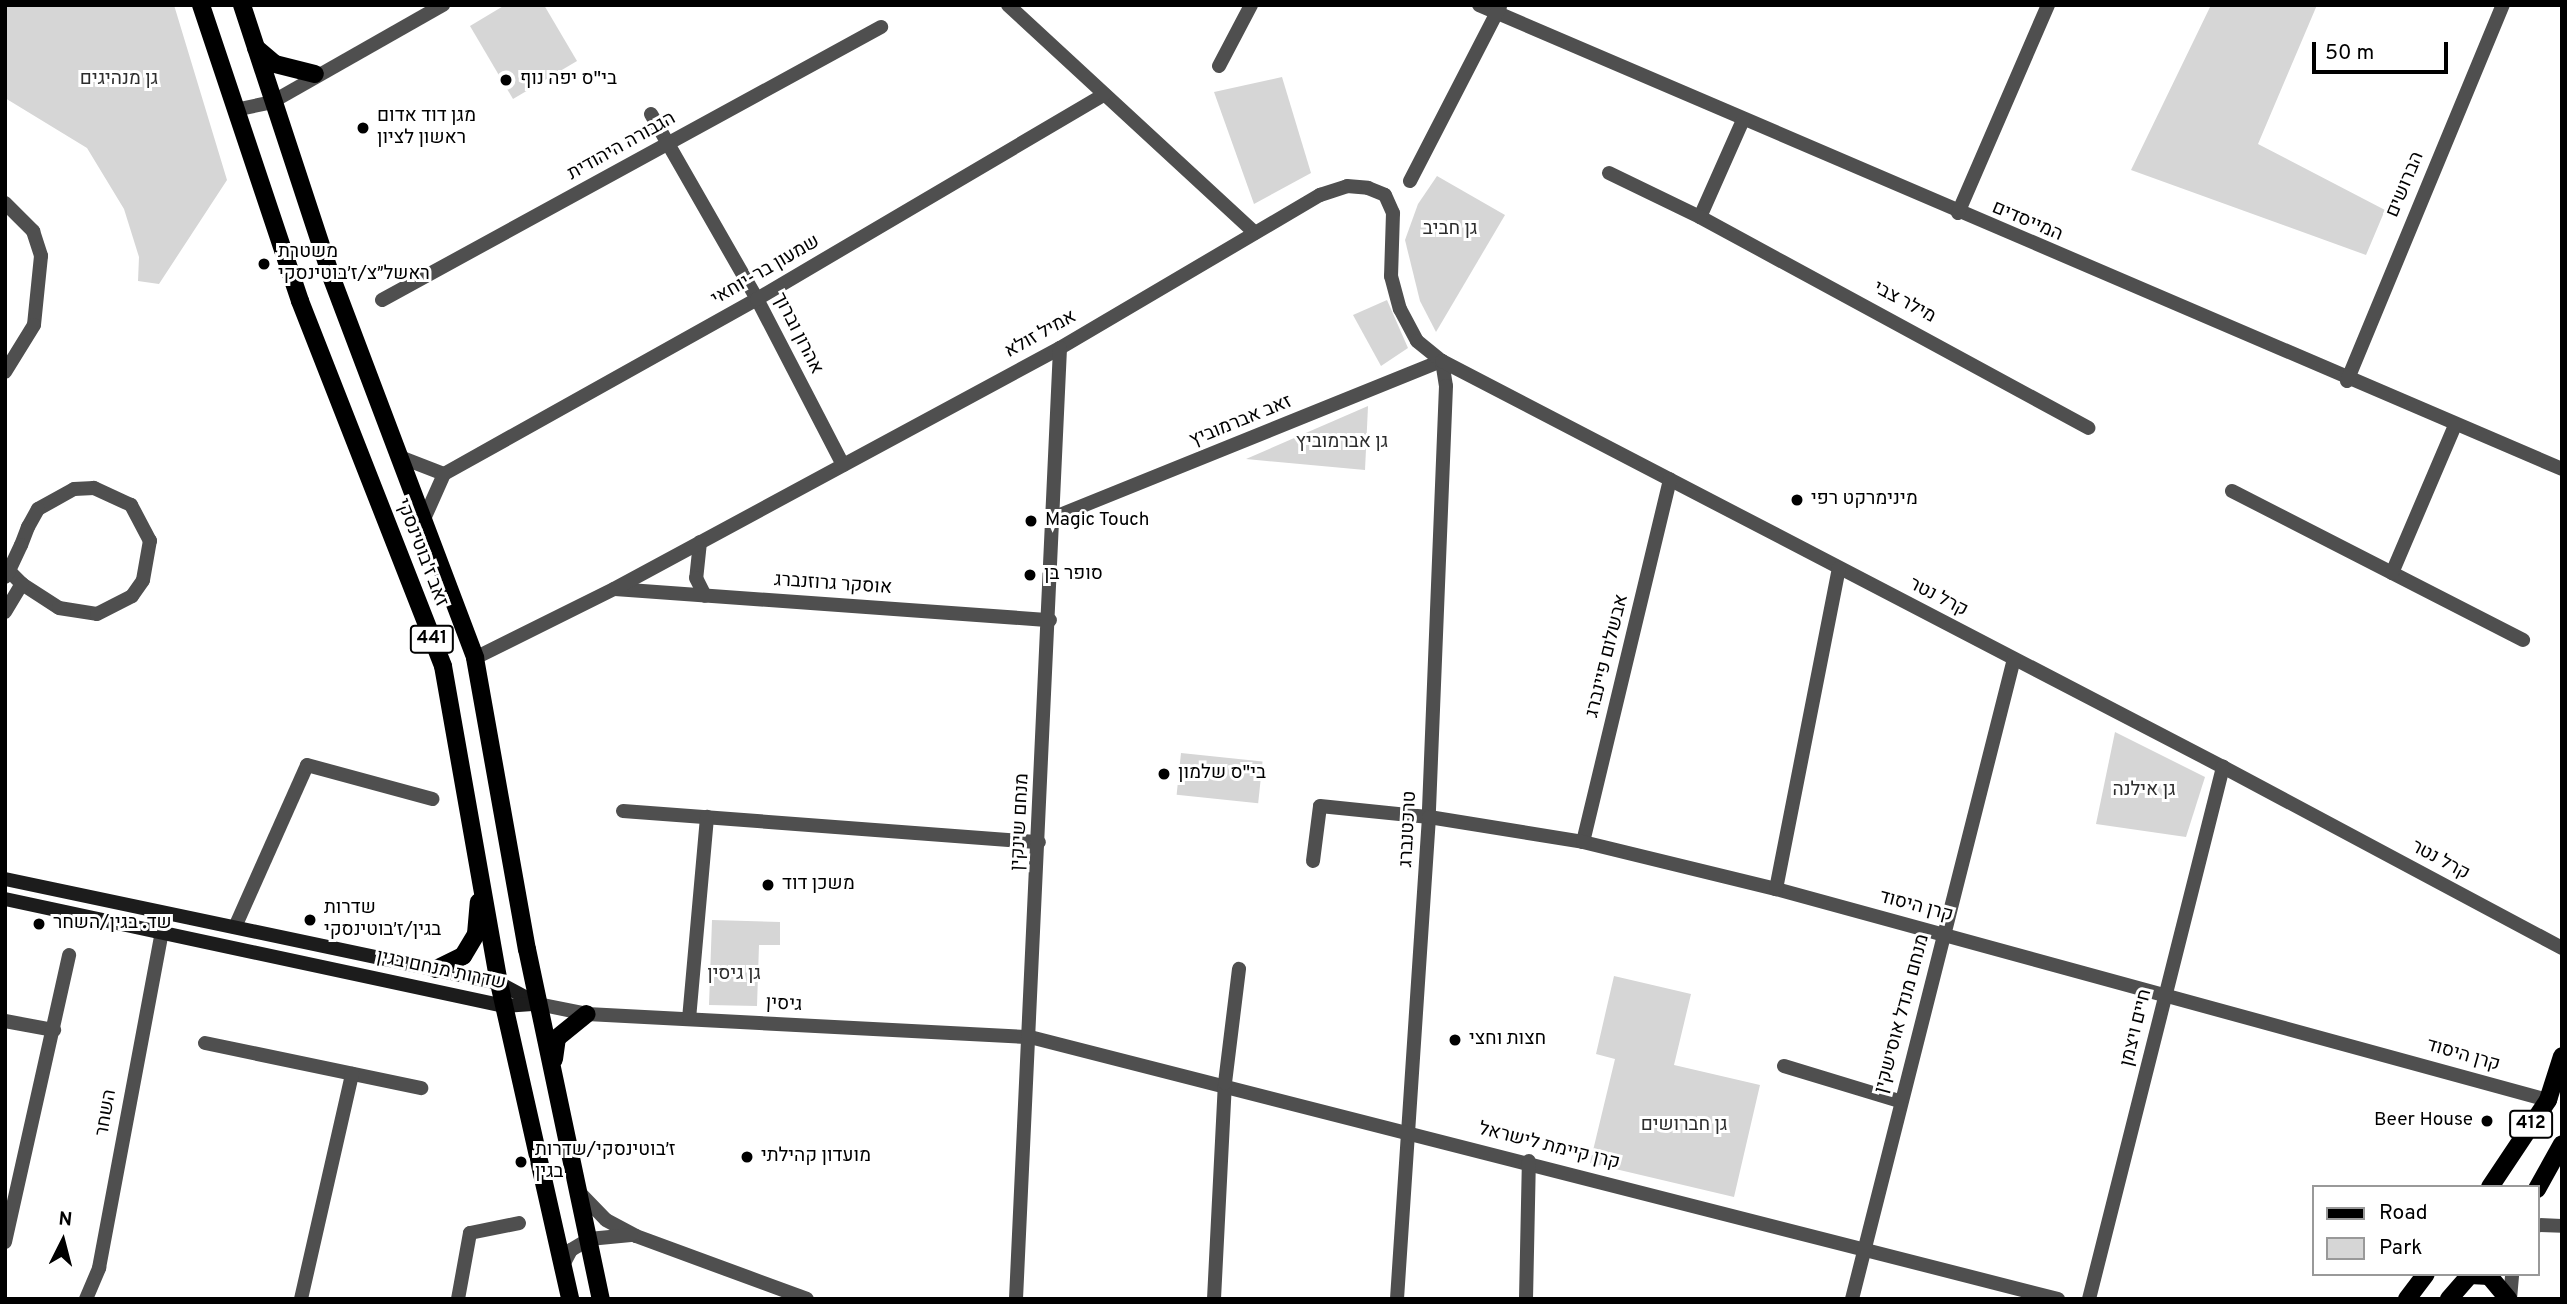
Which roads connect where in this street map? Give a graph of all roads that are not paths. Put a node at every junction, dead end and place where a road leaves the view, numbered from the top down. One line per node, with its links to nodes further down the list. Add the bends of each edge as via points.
1 (201, 5): 16 (main road, זאב ז'בוטינסקי / 441)
2 (242, 5): 11 (main road, זאב ז'בוטינסקי / 441)
3 (443, 5): 13 (street)
4 (1007, 5): 14 (street)
5 (1251, 5): 12 (street)
6 (1479, 5): 9 (street, המייסדים)
7 (2048, 5): 24 (street)
8 (2503, 5): 32 (street, הברושים)
9 (1499, 9): 18 (street, המייסדים); 21 (street)
10 (881, 27): 19 (street, הגבורה היהודית)
11 (254, 46): 13 (main road, via 275,64); 15 (main road, זאב ז'בוטינסקי / 441)
12 (1219, 66)
13 (319, 72): 15 (street)
14 (1104, 95): 26 (street); 27 (street, שמעון בר-יוחאי)
15 (270, 97): 16 (street); 35 (main road, זאב ז'בוטינסקי / 441)
16 (235, 110): 63 (main road, זאב ז'בוטינסקי / 441, via 300,301 443,666)
17 (651, 114): 19 (street, אהרון וברוך)
18 (1743, 120): 24 (street, המייסדים); 25 (street)
19 (667, 144): 27 (street, אהרון וברוך); 28 (street, הגבורה היהודית)
20 (1609, 173): 25 (street, מילר צבי)
21 (1410, 181)
22 (5, 203): 31 (street, via 33,231 41,256 34,325)
23 (1393, 213): 26 (street, אמיל זולא, via 1385,195 1347,186 1320,195); 30 (street, קרל נטר, via 1391,275 1400,309 1417,341)
24 (1958, 213): 32 (street, המייסדים)
25 (1700, 218): 34 (street, מילר צבי)
26 (1255, 233): 29 (street, אמיל זולא)
27 (757, 299): 36 (street, אהרון וברוך); 38 (street, שמעון בר-יוחאי)
28 (382, 300)
29 (1060, 348): 36 (street, אמיל זולא); 41 (street, מנחם שינקין)
30 (1442, 361): 39 (street, קרל נטר); 41 (street, זאב אברמוביץ); 59 (street, טרכטנברג, via 1446,386)
31 (5, 372)
32 (2347, 381): 33 (street, המייסדים)
33 (2455, 425): 37 (street, המייסדים); 46 (street)
34 (2088, 428)
35 (400, 457): 38 (street); 42 (main road, זאב ז'בוטינסקי / 441)
36 (843, 465): 43 (street, אמיל זולא)
37 (2562, 469)
38 (444, 474): 42 (street)
39 (1671, 479): 44 (street, קרל נטר); 61 (street, אבשלום פיינברג)
40 (2232, 491): 46 (street)
41 (1055, 517): 51 (street, מנחם שינקין)
42 (424, 519): 53 (main road, זאב ז'בוטינסקי / 441)
43 (700, 542): 48 (street, אמיל זולא); 49 (street, via 696,578)
44 (1839, 568): 54 (street, קרל נטר); 65 (street)
45 (6, 572): 47 (street); 47 (street, via 38,509 64,492 94,488 114,494 144,522 150,556 143,580 116,608 77,614 51,604)
46 (2392, 573): 52 (street)
47 (22, 584): 50 (street)
48 (614, 589): 49 (street, אוסקר גרוזנברג); 53 (street, אמיל זולא)
49 (705, 596): 51 (street, אוסקר גרוזנברג)
50 (5, 612)
51 (1050, 620): 60 (street, מנחם שינקין)
52 (2523, 640)
53 (475, 658): 76 (main road, זאב ז'בוטינסקי / 441)
54 (2014, 659): 55 (street, קרל נטר); 69 (street, מנחם מנדל אוסישקין)
55 (2223, 766): 70 (street, קרל נטר); 75 (street, חיים ויצמן)
56 (432, 799): 67 (street, via 307,765)
57 (623, 811): 58 (street)
58 (707, 817): 60 (street); 79 (street)
59 (1429, 817): 61 (street, קרן היסוד); 62 (street, קרן היסוד, via 1320,806); 92 (street, טרכטנברג)
60 (1039, 842): 82 (street, מנחם שינקין)
61 (1583, 842): 65 (street, קרן היסוד)
62 (1313, 861)
63 (480, 874): 72 (main road, via 476,934 463,956); 74 (main road, זאב ז'בוטינסקי / 441)
64 (5, 879): 67 (street, שדרות מנחם בגין)
65 (1776, 888): 69 (street, קרן היסוד)
66 (5, 899): 68 (street, שדרות מנחם בגין)
67 (235, 927): 72 (street, שדרות מנחם בגין)
68 (162, 932): 77 (street, שדרות מנחם בגין); 110 (street, השחר, via 99,1268)
69 (1944, 935): 75 (street, קרן היסוד); 91 (street, מנחם מנדל אוסישקין)
70 (2562, 948)
71 (69, 955): 81 (street)
72 (436, 969): 74 (street, שדרות מנחם בגין)
73 (1240, 969): 88 (street)
74 (499, 983): 76 (street, שדרות מנחם בגין); 77 (main road, זאב ז'בוטינסקי / 441)
75 (2166, 993): 90 (street, קרן היסוד); 122 (street, חיים ויצמן)
76 (538, 1004): 77 (street, שדרות מנחם בגין); 78 (street, גיסין); 86 (main road, זאב ז'בוטינסקי / 441)
77 (504, 1006): 105 (main road, זאב ז'בוטינסקי / 441)
78 (587, 1014): 79 (street, גיסין); 86 (main road, via 557,1038)
79 (689, 1019): 82 (street, גיסין)
80 (5, 1021): 81 (street)
81 (54, 1030): 103 (street)
82 (1030, 1037): 88 (street, קרן קיימת לישראל); 116 (street, מנחם שינקין)
83 (205, 1043): 87 (street)
84 (2562, 1056): 90 (main road, 412)
85 (1784, 1066): 91 (street)
86 (552, 1069): 97 (main road, זאב ז'בוטינסקי / 441)
87 (352, 1074): 89 (street); 111 (street)
88 (1225, 1083): 92 (street, קרן קיימת לישראל); 117 (street)
89 (421, 1088)
90 (2547, 1100): 95 (main road, 412)
91 (1899, 1101): 104 (street, מנחם מנדל אוסישקין)
92 (1409, 1130): 94 (street, קרן קיימת לישראל); 118 (street, טרכטנברג)
93 (2562, 1144): 96 (main road, 412)
94 (1529, 1161): 104 (street, קרן קיימת לישראל); 119 (street)
95 (2491, 1185)
96 (2539, 1185)
97 (580, 1194): 101 (street, via 606,1220); 102 (main road, זאב ז'בוטינסקי / 441)
98 (519, 1223): 112 (street, via 470,1233)
99 (2539, 1225): 100 (street)
100 (2562, 1226)
101 (636, 1236): 102 (street); 115 (street)
102 (589, 1239): 105 (street, via 570,1250); 114 (main road, זאב ז'בוטינסקי / 441)
103 (5, 1242)
104 (1864, 1249): 120 (street, מנחם מנדל אוסישקין); 121 (street, קרן קיימת לישראל)
105 (563, 1265): 113 (main road, זאב ז'בוטינסקי / 441)
106 (2424, 1276): 123 (main road)
107 (2469, 1276): 124 (main road)
108 (2489, 1276): 125 (main road)
109 (2512, 1276): 125 (street)
110 (86, 1299)
111 (301, 1299)
112 (458, 1299)
113 (570, 1299)
114 (601, 1299)
115 (807, 1299)
116 (1016, 1299)
117 (1214, 1299)
118 (1398, 1299)
119 (1526, 1299)
120 (1852, 1299)
121 (2058, 1299)
122 (2088, 1299)
123 (2407, 1299)
124 (2449, 1299)
125 (2509, 1299)

